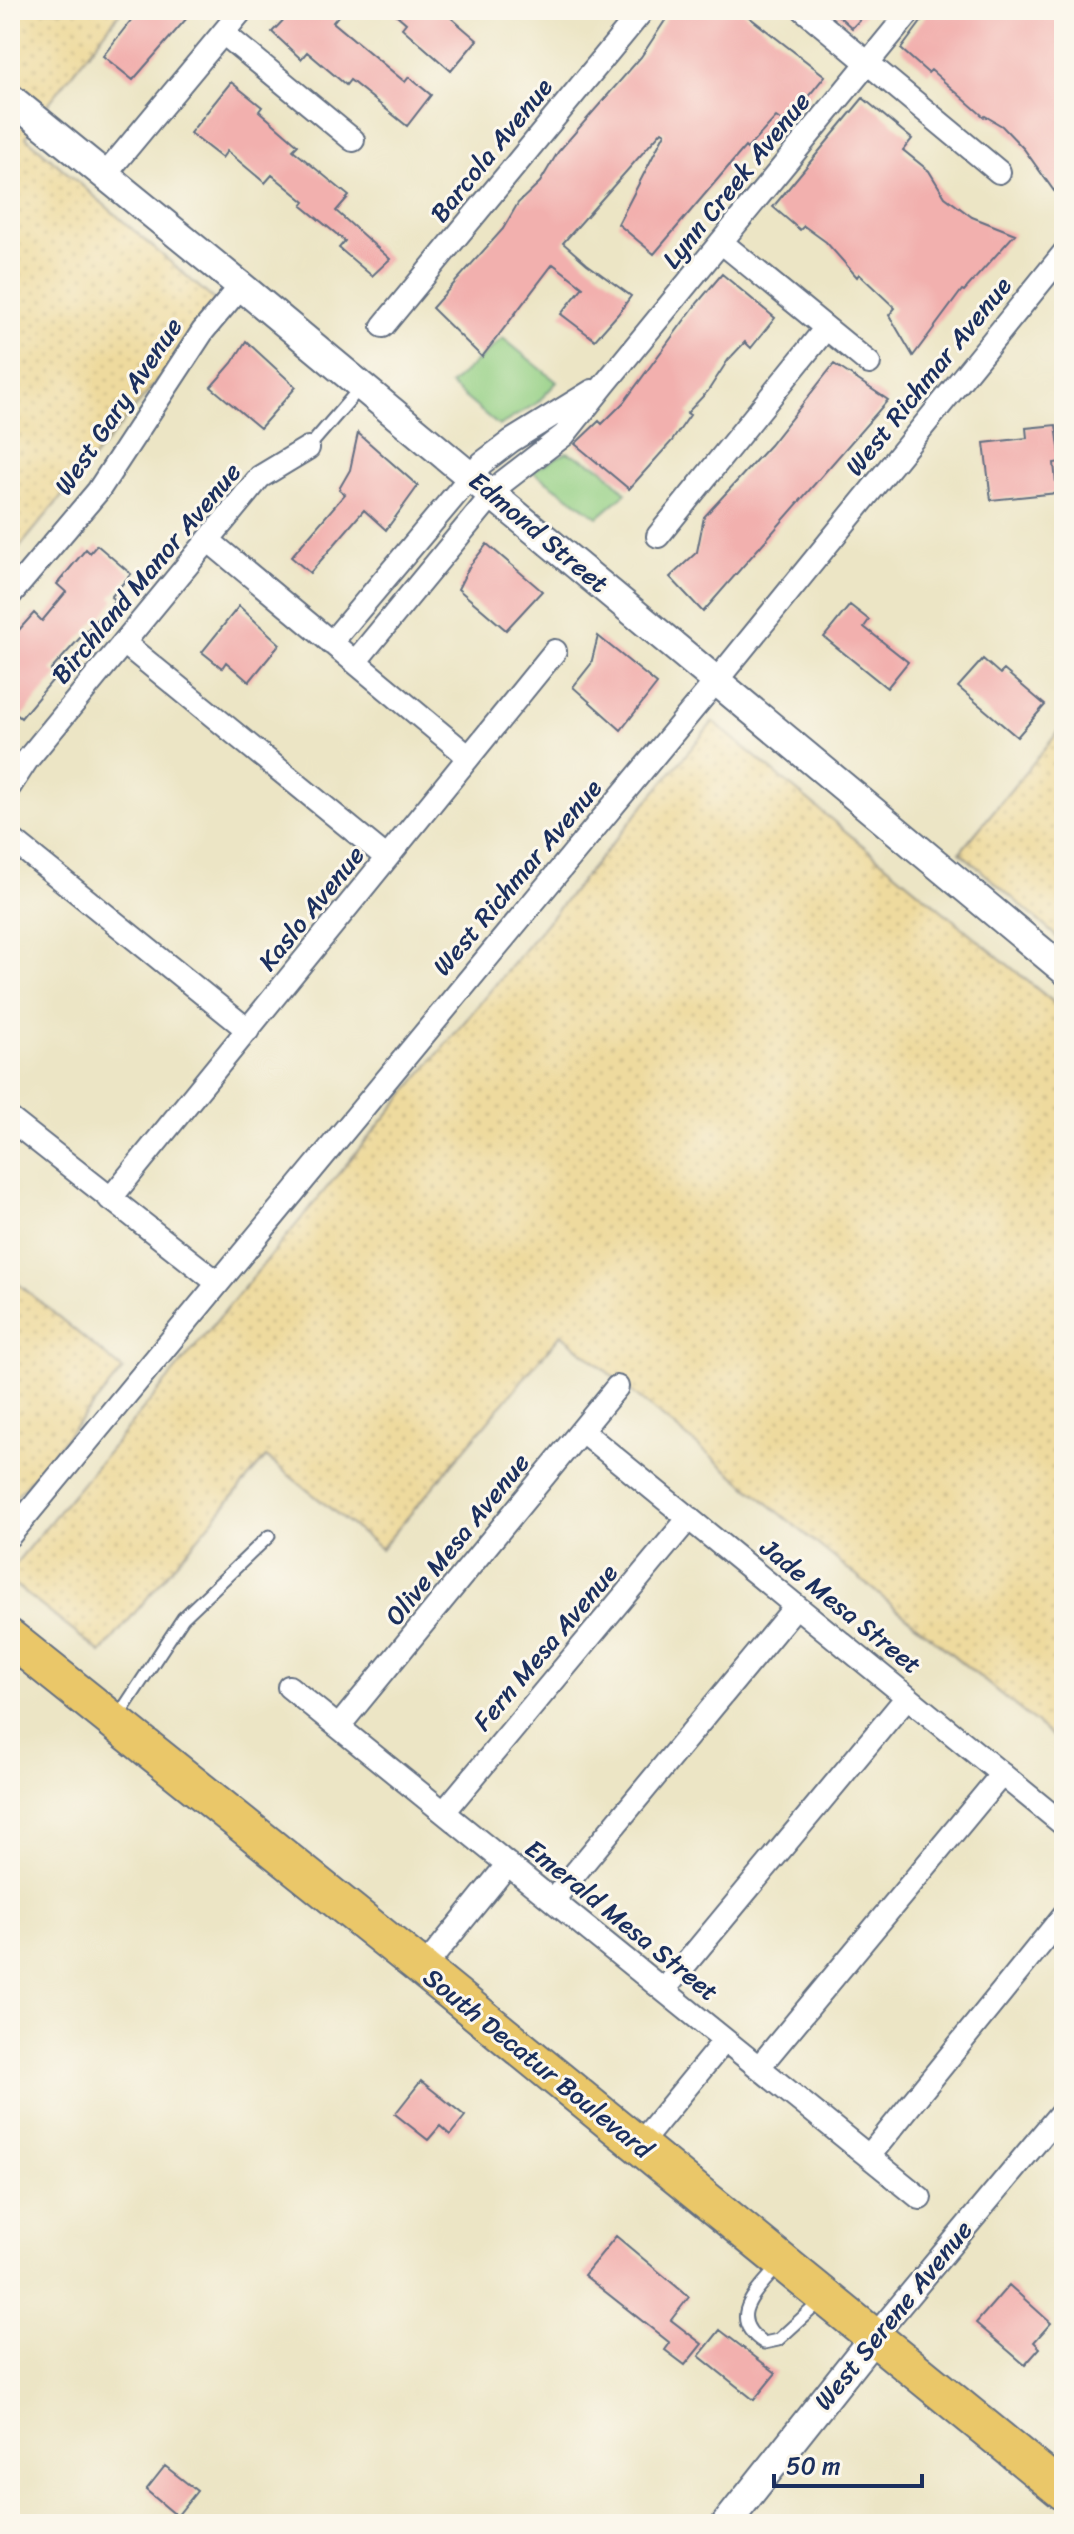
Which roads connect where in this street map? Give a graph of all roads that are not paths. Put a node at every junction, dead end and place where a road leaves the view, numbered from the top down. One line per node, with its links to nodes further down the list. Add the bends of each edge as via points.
1 (242, 10): 5 (street)
2 (643, 10): 14 (street, Barcola Avenue)
3 (804, 10): 6 (street)
4 (911, 10): 6 (street, Lynn Creek Avenue)
5 (223, 33): 8 (street); 10 (street)
6 (868, 63): 9 (street); 11 (street, Lynn Creek Avenue)
7 (10, 98): 10 (street, Edmond Street)
8 (353, 140)
9 (999, 172)
10 (105, 175): 13 (street, Edmond Street)
11 (721, 242): 15 (street); 18 (street, Lynn Creek Avenue, via 604,385)
12 (1064, 253): 31 (street, West Richmar Avenue)
13 (241, 286): 17 (street, Edmond Street); 25 (street, West Gary Avenue, via 203,331 98,491)
14 (383, 326)
15 (826, 328): 16 (street); 22 (street)
16 (869, 363)
17 (361, 386): 19 (lane); 20 (street, Edmond Street)
18 (559, 426): 20 (street, Lynn Creek Avenue, via 491,455); 21 (street, Lynn Creek Avenue)
19 (308, 448): 23 (street, Birchland Manor Avenue, via 260,477)
20 (470, 476): 21 (street, Edmond Street); 24 (street, Lynn Creek Avenue)
21 (492, 494): 26 (street, Lynn Creek Avenue); 31 (street, Edmond Street)
22 (658, 536)
23 (208, 540): 27 (street, Birchland Manor Avenue); 28 (street)
24 (372, 594): 26 (lane); 28 (street, Lynn Creek Avenue)
25 (10, 595)
26 (395, 613): 30 (street, Lynn Creek Avenue)
27 (124, 643): 33 (street, Birchland Manor Avenue); 35 (street)
28 (331, 643): 30 (street)
29 (555, 651): 32 (street, Kaslo Avenue)
30 (355, 662): 32 (street)
31 (717, 680): 36 (street, Edmond Street); 40 (street, West Richmar Avenue)
32 (469, 757): 35 (street, Kaslo Avenue)
33 (10, 786)
34 (10, 838): 37 (street)
35 (387, 858): 37 (street, Kaslo Avenue)
36 (1064, 970)
37 (248, 1030): 39 (street, Kaslo Avenue)
38 (10, 1119): 39 (street)
39 (110, 1199): 40 (street)
40 (218, 1283): 44 (street, West Richmar Avenue)
41 (617, 1387): 42 (street, Olive Mesa Avenue)
42 (582, 1431): 43 (street, Jade Mesa Street); 51 (street, Olive Mesa Avenue)
43 (689, 1518): 46 (street, Jade Mesa Street); 53 (street, Fern Mesa Avenue)
44 (10, 1535)
45 (269, 1536): 50 (lane, via 183,1618)
46 (796, 1606): 49 (street, Jade Mesa Street); 56 (street)
47 (10, 1638): 50 (main road, South Decatur Boulevard)
48 (289, 1687): 51 (street, Emerald Mesa Street)
49 (907, 1697): 52 (street, Jade Mesa Street); 59 (street)
50 (114, 1722): 58 (main road, South Decatur Boulevard)
51 (339, 1726): 53 (street, Emerald Mesa Street)
52 (1002, 1774): 54 (street, Jade Mesa Street); 61 (street)
53 (444, 1812): 55 (street, Emerald Mesa Street)
54 (1064, 1825)
55 (508, 1864): 56 (street, Emerald Mesa Street); 58 (street)
56 (553, 1900): 59 (street, Emerald Mesa Street)
57 (1064, 1915): 64 (street)
58 (423, 1969): 63 (main road, South Decatur Boulevard)
59 (664, 1990): 60 (street, Emerald Mesa Street)
60 (725, 2040): 61 (street, Emerald Mesa Street); 63 (street)
61 (759, 2067): 64 (street, Emerald Mesa Street)
62 (1064, 2109): 68 (street, West Serene Avenue)
63 (639, 2145): 66 (main road, South Decatur Boulevard)
64 (869, 2156): 65 (street, Emerald Mesa Street)
65 (920, 2198)
66 (782, 2262): 67 (main road, South Decatur Boulevard); 67 (lane, via 745,2309 744,2322 753,2335 764,2343 778,2340)
67 (825, 2297): 68 (main road, South Decatur Boulevard)
68 (874, 2337): 69 (main road, South Decatur Boulevard); 70 (street, West Serene Avenue)
69 (1064, 2492)
70 (726, 2524)

